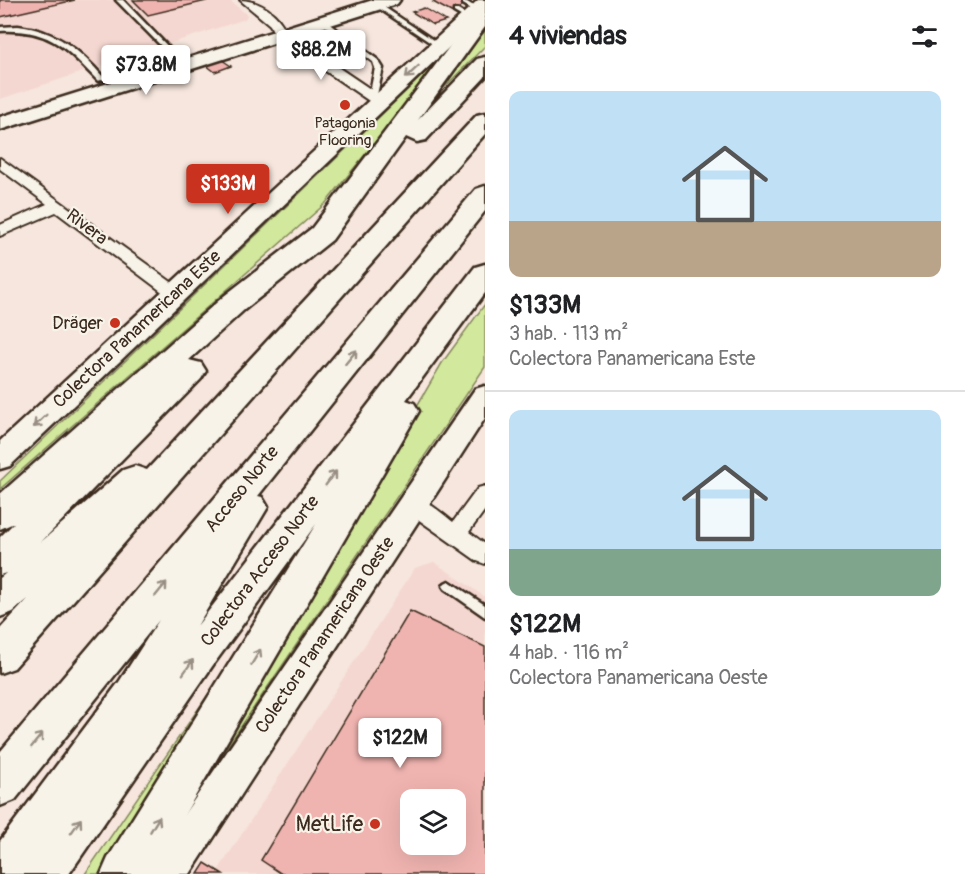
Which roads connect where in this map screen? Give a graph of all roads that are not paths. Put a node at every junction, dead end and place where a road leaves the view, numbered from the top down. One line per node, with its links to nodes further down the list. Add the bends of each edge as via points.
1 (119, 0): 10 (lane)
2 (246, 0): 8 (street)
3 (356, 0): 8 (street)
4 (384, 2): 6 (street); 9 (lane)
5 (473, 9): 9 (street, Colectora Panamericana Este); 21 (highway)
6 (322, 21): 8 (street); 13 (lane, via 376,61)
7 (0, 29): 12 (lane, via 28,27 54,35)
8 (278, 29): 10 (street); 13 (street); 16 (street)
9 (439, 46): 13 (street, Colectora Panamericana Este, one-way to 13)
10 (174, 56): 12 (street)
11 (485, 64): 21 (highway)
12 (101, 79): 14 (street)
13 (376, 100): 23 (street, Colectora Panamericana Este)
14 (0, 111)
15 (485, 120): 24 (highway)
16 (0, 124)
17 (0, 162): 19 (street, Rivera)
18 (485, 194): 25 (highway, Acceso Norte, one-way to 18)
19 (58, 205): 20 (street); 23 (street, Rivera)
20 (0, 231)
21 (322, 234): 30 (highway, via 234,303); 33 (highway)
22 (476, 285): 41 (highway, Colectora Acceso Norte, one-way to 22, via 199,653); 42 (highway, one-way to 22, via 364,479)
23 (175, 293): 27 (street, Colectora Panamericana Este, one-way to 27)
24 (279, 348): 35 (highway); 37 (highway)
25 (323, 391): 38 (highway, Acceso Norte, one-way to 25); 40 (highway, via 133,695)
26 (485, 396): 29 (street, Colectora Panamericana Oeste)
27 (0, 458)
28 (485, 494): 31 (street)
29 (412, 504): 31 (street); 39 (street, Colectora Panamericana Oeste)
30 (0, 515)
31 (456, 534): 32 (street)
32 (485, 555)
33 (0, 560)
34 (449, 586): 36 (lane)
35 (0, 601)
36 (485, 612)
37 (0, 656)
38 (0, 785)
39 (175, 869)
40 (4, 874)
41 (42, 874)
42 (124, 874)

